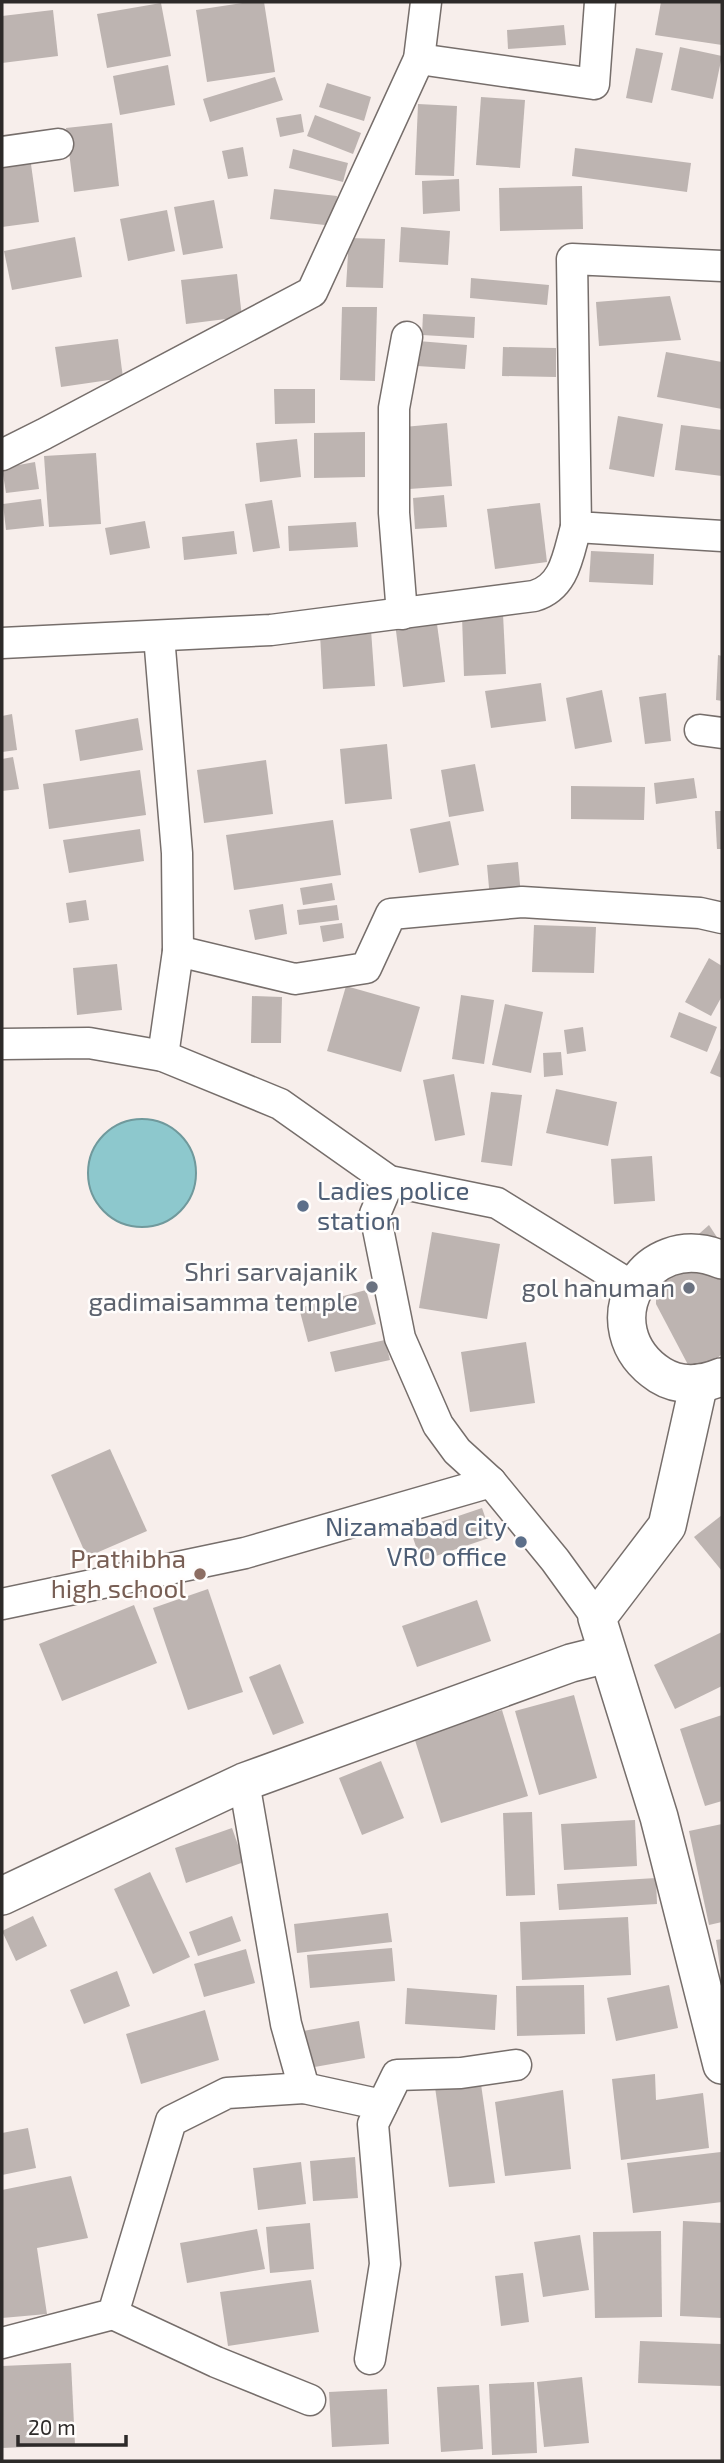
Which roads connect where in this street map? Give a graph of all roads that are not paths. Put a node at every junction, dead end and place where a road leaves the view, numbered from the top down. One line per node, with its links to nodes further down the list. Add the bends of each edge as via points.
1 (426, 2): 3 (street)
2 (600, 2): 3 (street, via 594,84)
3 (419, 59): 8 (street, via 312,292)
4 (58, 144): 5 (street)
5 (2, 152)
6 (722, 266): 9 (street, via 572,259)
7 (407, 337): 11 (street, via 394,408 394,513)
8 (2, 454)
9 (576, 527): 10 (street); 11 (street, via 561,577 545,593)
10 (722, 536)
11 (402, 614): 12 (street, via 271,631)
12 (159, 636): 13 (street); 15 (street, via 177,853)
13 (2, 643)
14 (722, 918): 15 (street, via 522,902 391,914 366,968 295,979)
15 (178, 951): 17 (street)
16 (2, 1044): 17 (street, via 89,1044)
17 (163, 1056): 18 (street, via 280,1104)
18 (389, 1181): 20 (street, via 497,1203); 22 (street, via 375,1214 400,1338 438,1425 457,1451)
19 (722, 1260): 20 (street, via 687,1252 665,1258)
20 (633, 1287): 21 (street, via 626,1329 647,1367 685,1384)
21 (711, 1380): 24 (street, via 667,1526)
22 (491, 1482): 23 (street, via 245,1553); 24 (street)
23 (2, 1604)
24 (597, 1618): 25 (street)
25 (607, 1654): 26 (street, via 571,1662); 29 (street, via 659,1817)
26 (244, 1782): 27 (street); 30 (street, via 286,2025)
27 (2, 1896)
28 (516, 2065): 31 (street, via 397,2075)
29 (722, 2065)
30 (304, 2088): 31 (street); 32 (street, via 227,2093 171,2122)
31 (382, 2105): 34 (street, via 373,2124 385,2264)
32 (113, 2314): 33 (street); 35 (street)
33 (2, 2343)
34 (370, 2359)
35 (310, 2400)

